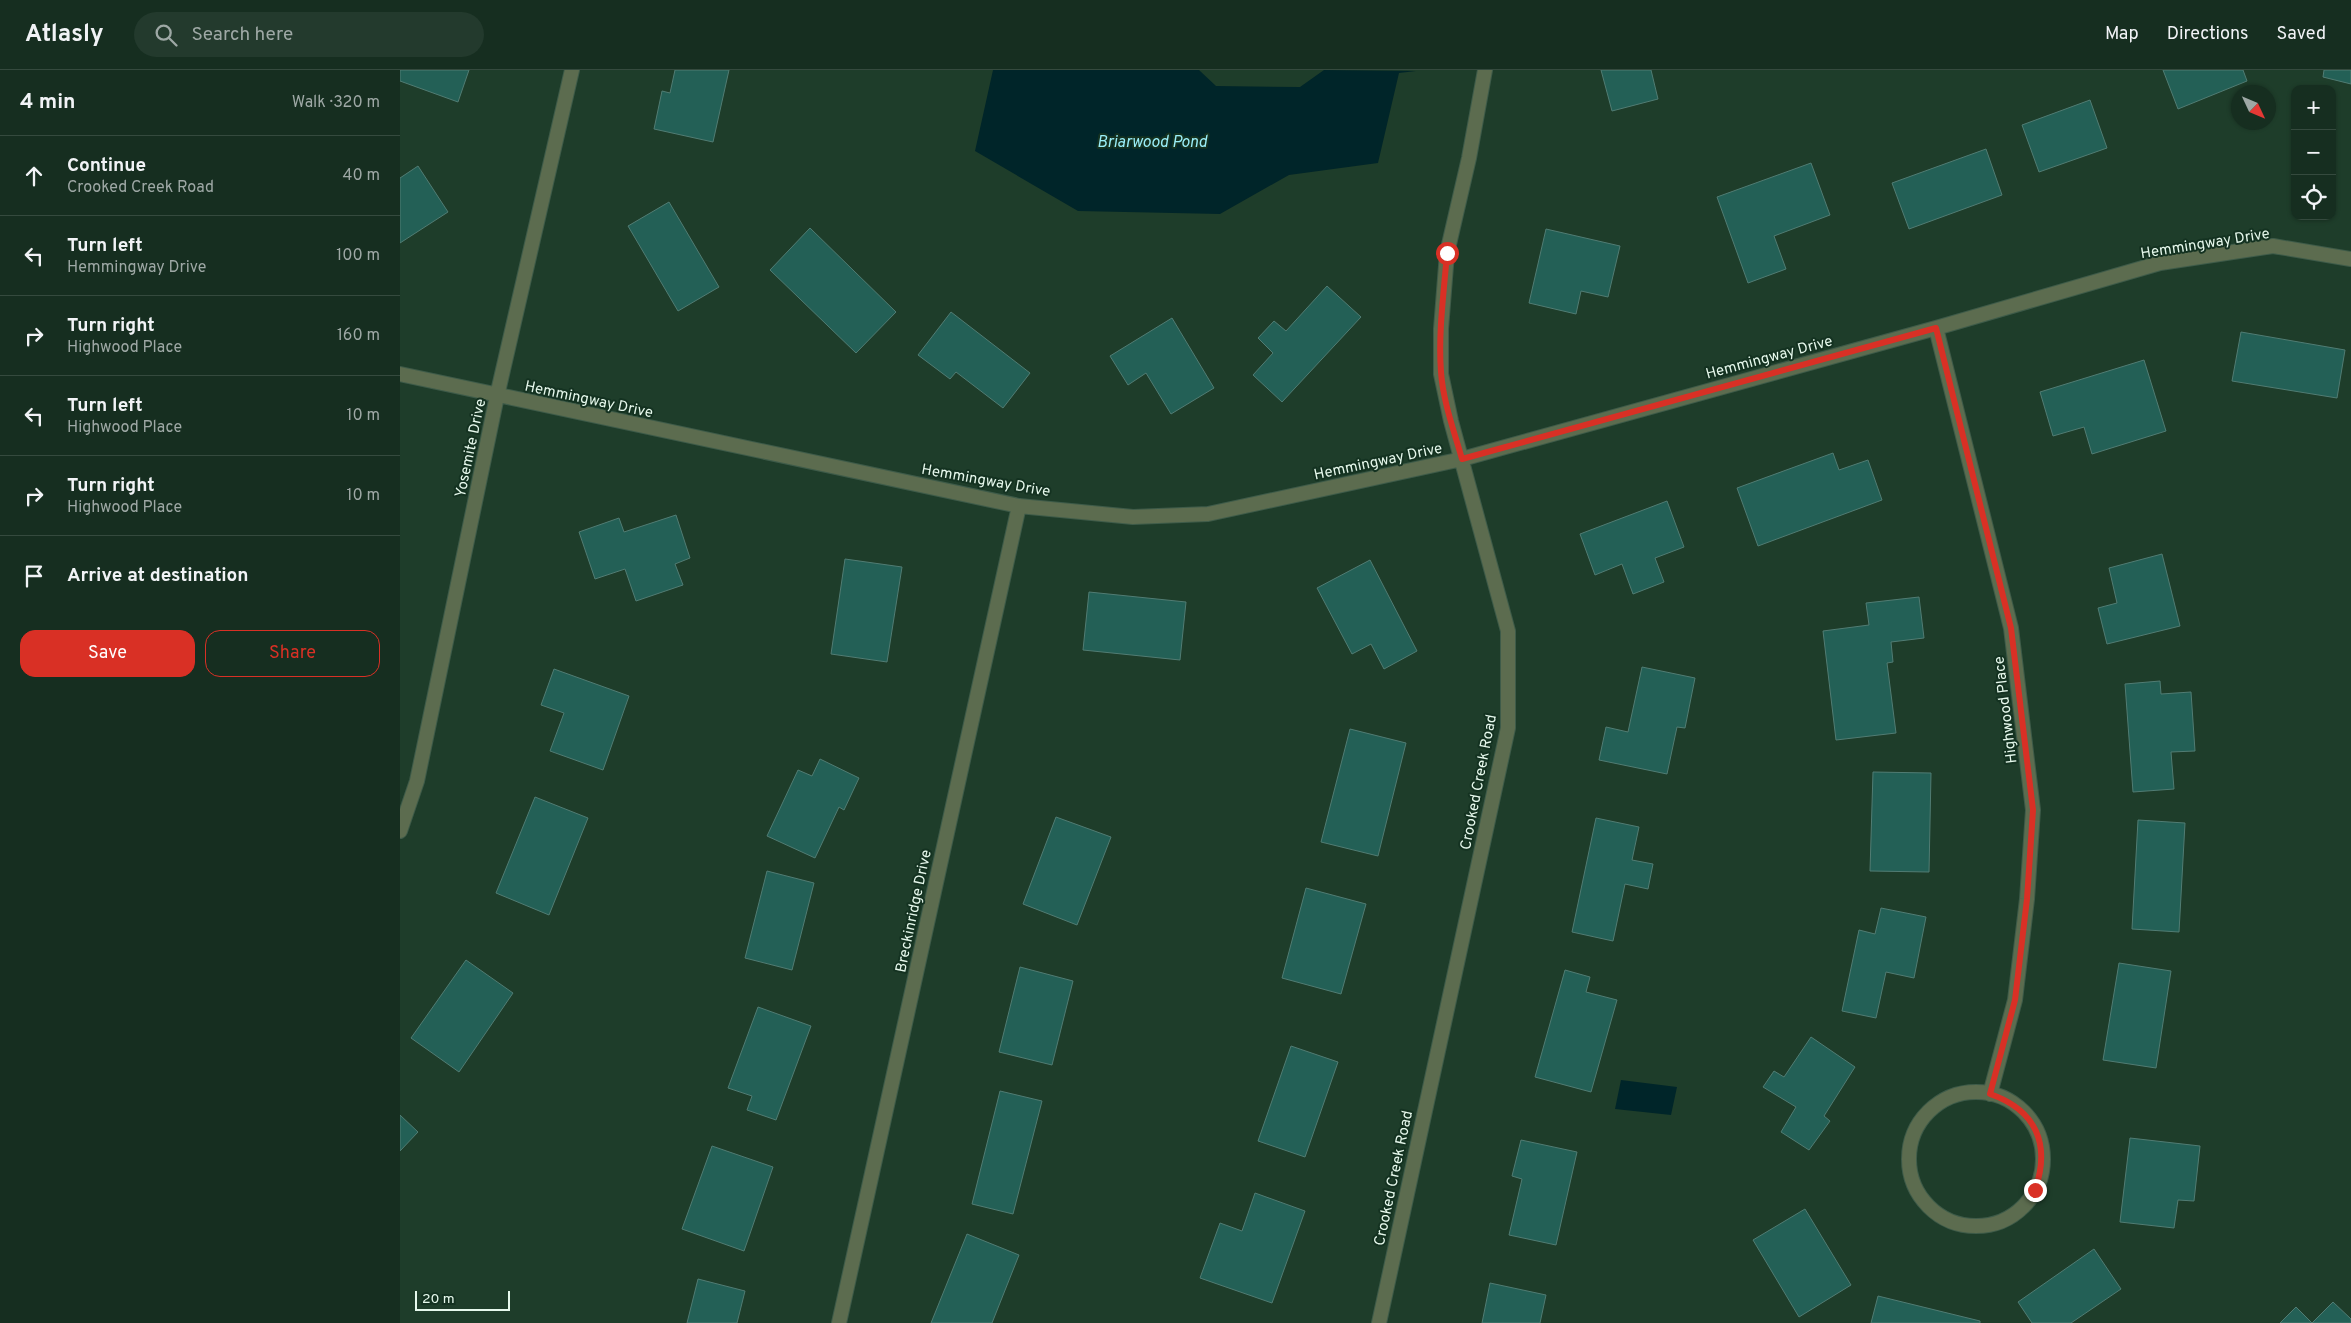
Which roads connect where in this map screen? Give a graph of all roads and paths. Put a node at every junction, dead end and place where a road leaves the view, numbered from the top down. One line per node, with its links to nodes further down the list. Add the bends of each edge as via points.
1 (572, 70): 6 (street, Yosemite Drive)
2 (1485, 70): 7 (street, Crooked Creek Road, via 1447,253 1441,329 1441,374)
3 (2351, 259): 4 (street, Hemmingway Drive, via 2273,246 2160,263)
4 (1936, 328): 7 (street, Hemmingway Drive); 10 (street, Highwood Place, via 2011,628 2033,810 2015,1000)
5 (400, 374): 6 (street, Hemmingway Drive)
6 (497, 396): 8 (street, Hemmingway Drive); 9 (street, Yosemite Drive, via 417,781)
7 (1462, 459): 8 (street, Hemmingway Drive, via 1208,514 1133,517); 12 (street, Crooked Creek Road, via 1508,631 1508,728)
8 (1019, 506): 11 (street, Breckinridge Drive)
9 (400, 832)
10 (1990, 1094): 10 (street, via 1972,1092 1939,1103 1916,1129 1910,1145 1909,1163 1919,1196 1938,1214 1962,1225 1996,1223 2012,1216 2026,1204 2041,1173 2041,1147 2032,1123 2006,1100)
11 (839, 1323)
12 (1378, 1323)

